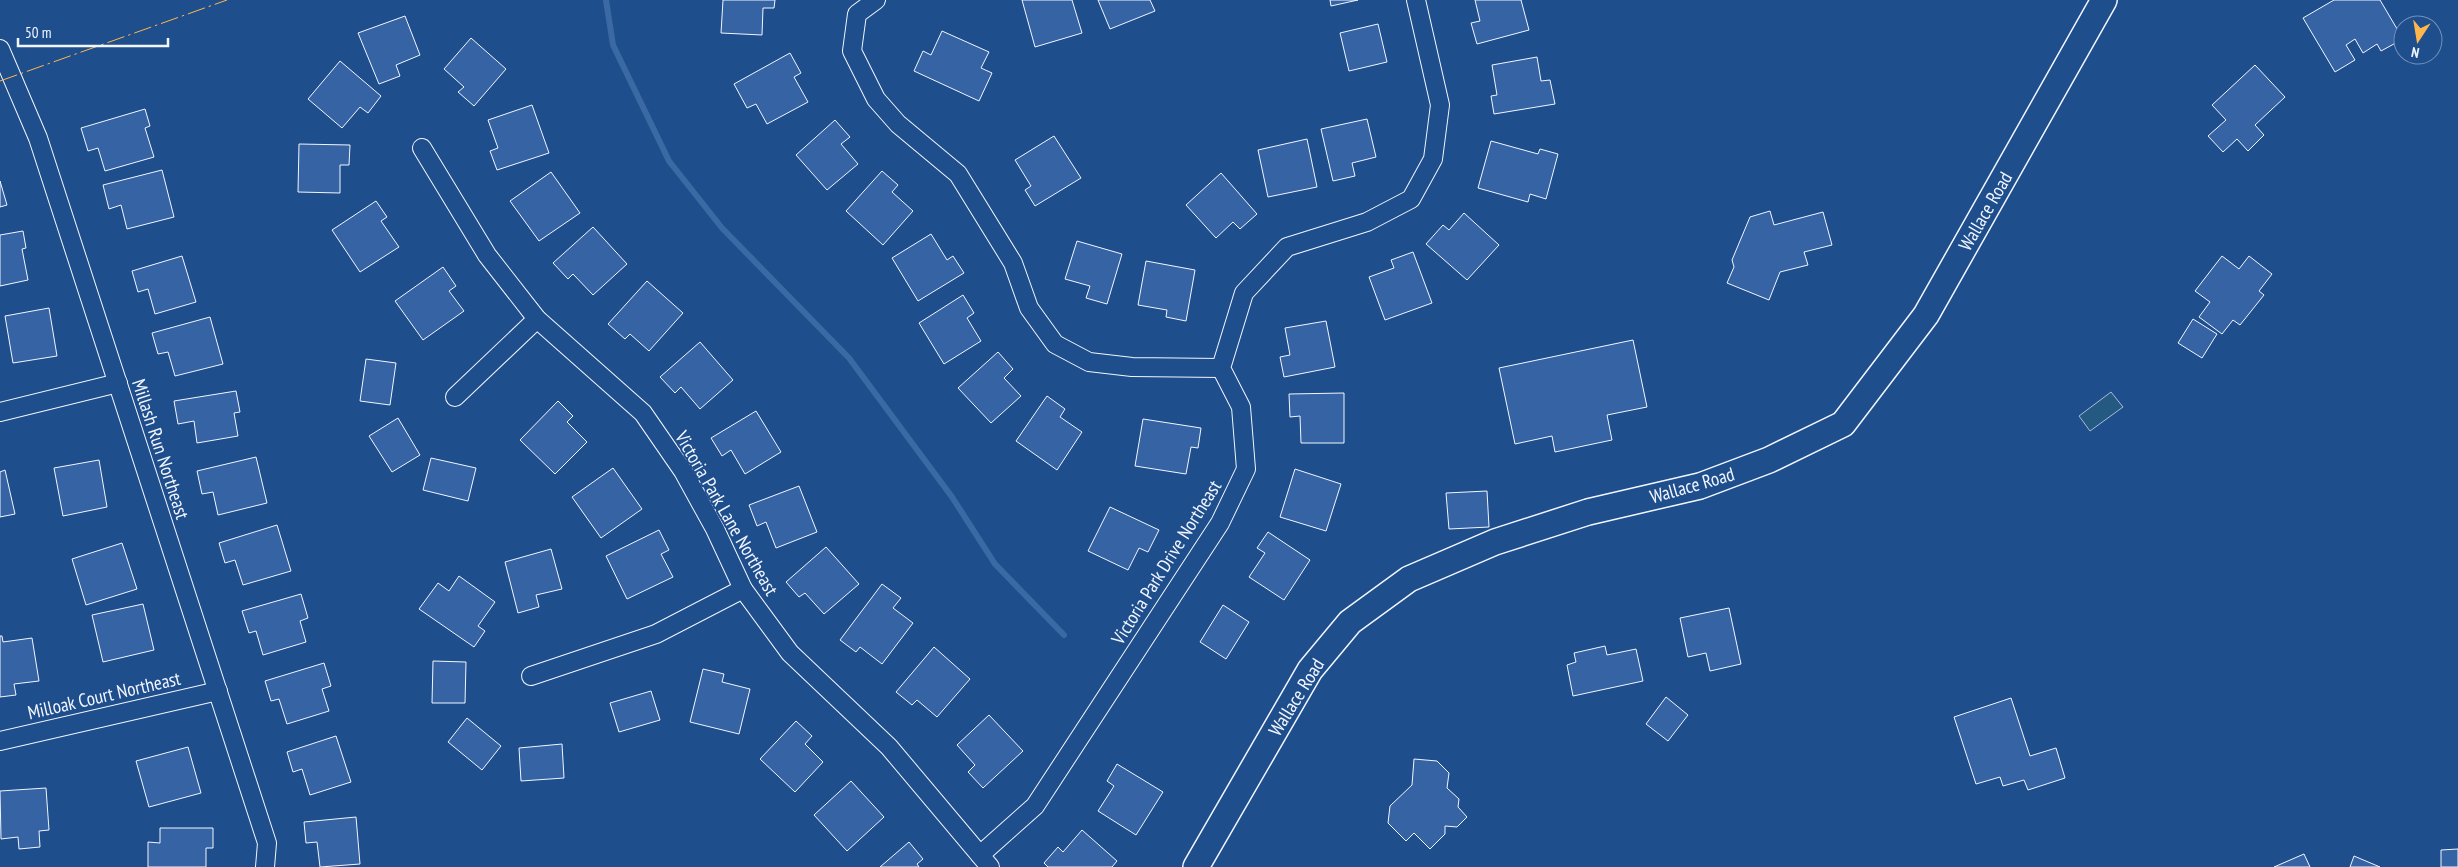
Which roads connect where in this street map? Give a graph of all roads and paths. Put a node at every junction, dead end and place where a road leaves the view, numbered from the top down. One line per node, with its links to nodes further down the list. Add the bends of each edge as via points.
1 (876, 0): 7 (street, via 858,14 852,51 876,99 898,124 958,174 1013,263 1029,308 1055,344 1089,362 1132,368)
2 (1416, 0): 7 (street, via 1440,105 1433,159 1411,200 1367,222 1287,247 1244,293)
3 (2104, 0): 17 (street, Wallace Road, via 1926,315 1842,424 1769,460 1700,486 1588,512 1494,542 1409,578 1350,622 1310,670)
4 (0, 49): 8 (street, Millash Run Northeast, via 38,138)
5 (422, 148): 6 (street, Victoria Park Lane Northeast, via 487,254)
6 (537, 319): 9 (street); 11 (street, Victoria Park Lane Northeast, via 643,413 683,471)
7 (1221, 368): 15 (street, Victoria Park Drive Northeast, via 1241,407 1246,469 1224,515 1035,806)
8 (118, 383): 10 (street); 13 (street, Millash Run Northeast)
9 (455, 397)
10 (0, 412)
11 (743, 589): 12 (street, via 656,634); 15 (street, Victoria Park Lane Northeast, via 790,653 889,747)
12 (531, 676)
13 (218, 691): 14 (street, Milloak Court Northeast); 16 (street, Millash Run Northeast, via 267,843)
14 (0, 741)
15 (985, 861)
16 (265, 867)
17 (1196, 867)

